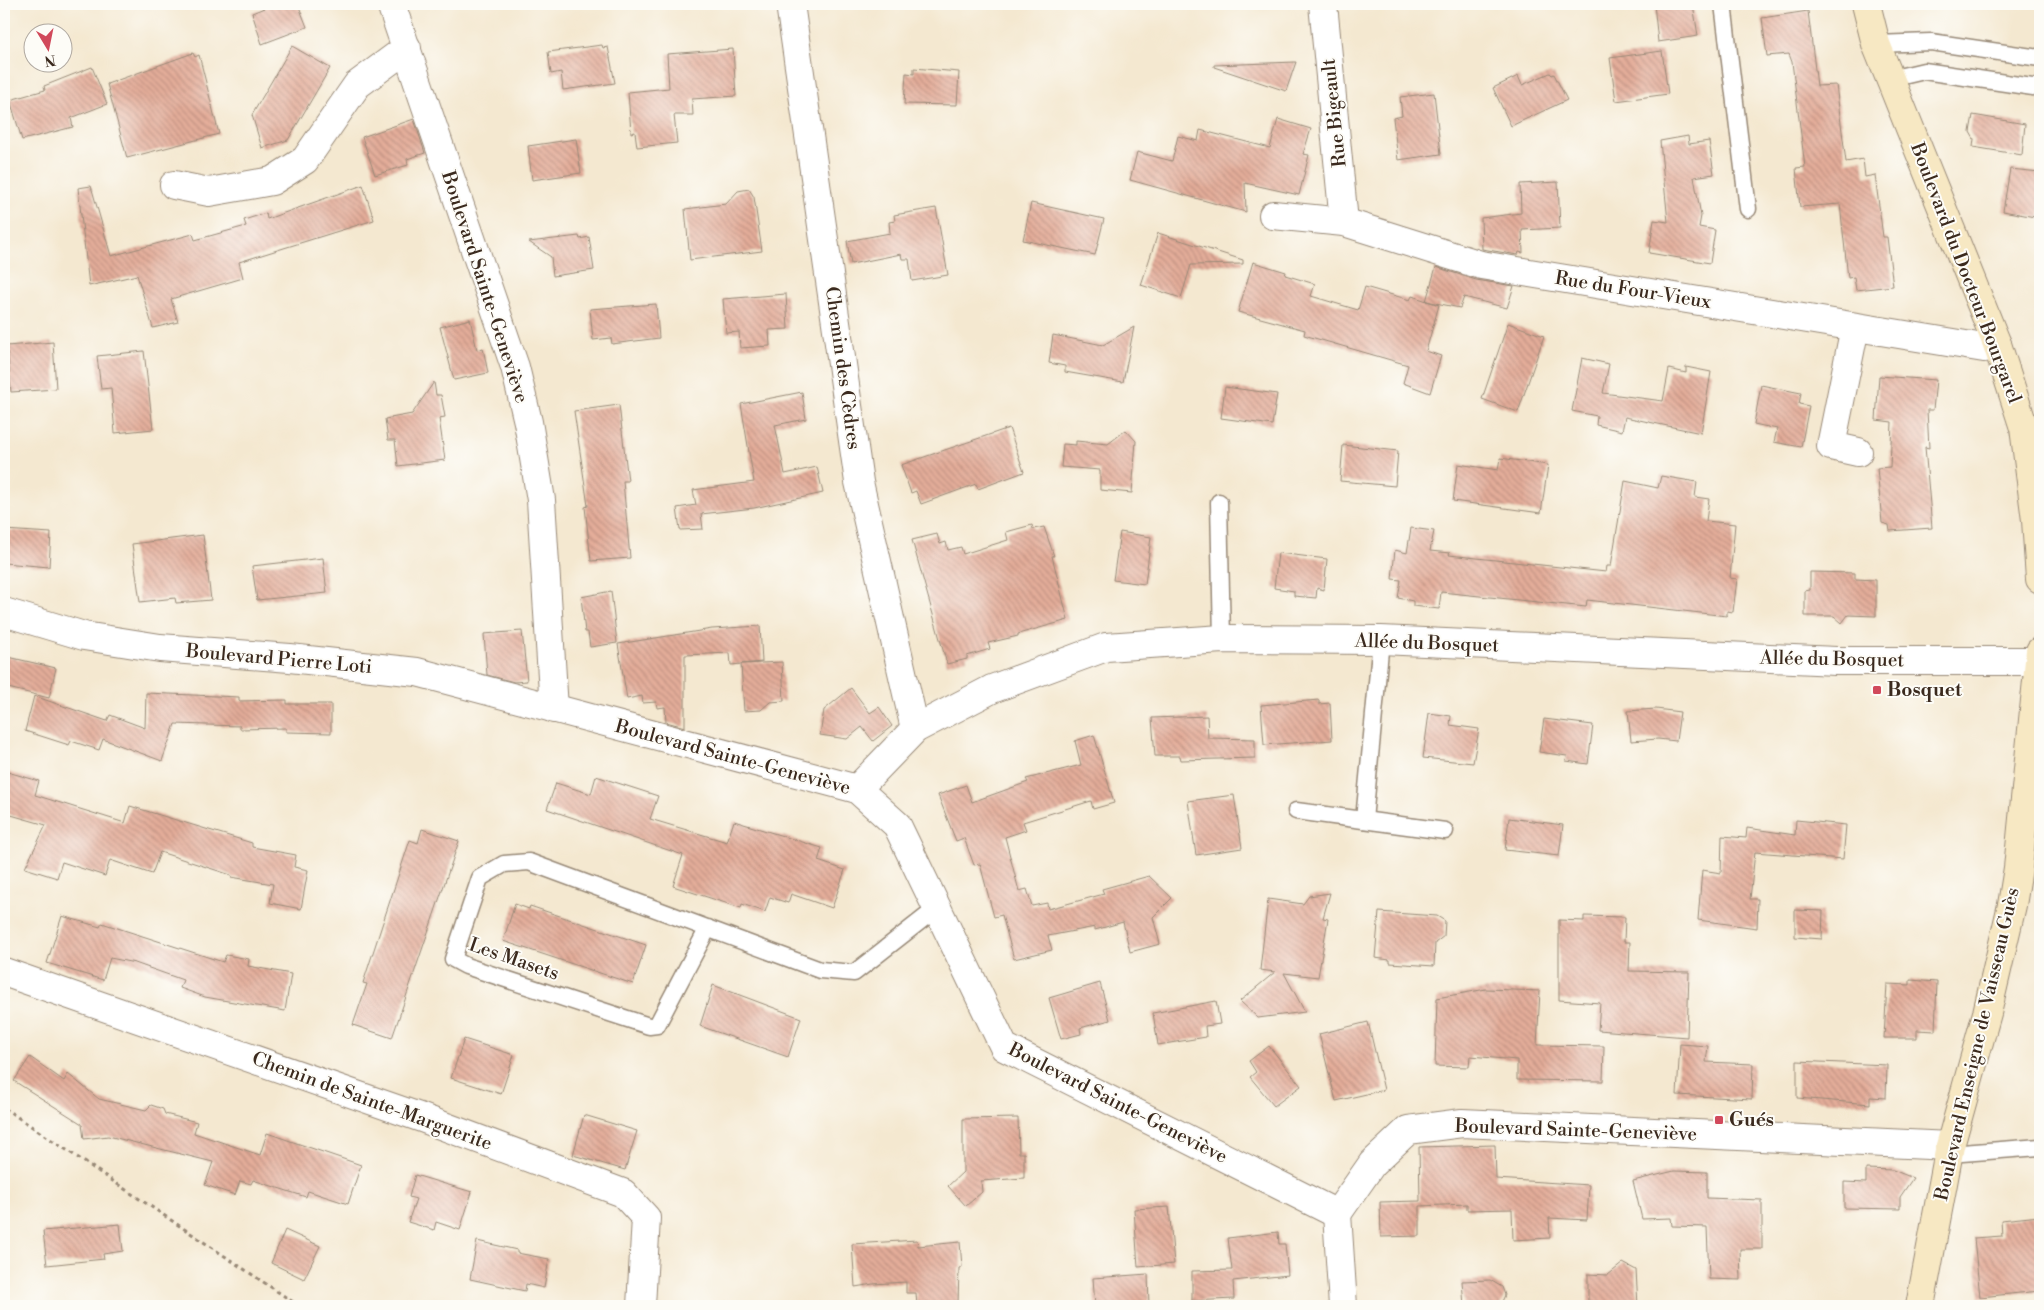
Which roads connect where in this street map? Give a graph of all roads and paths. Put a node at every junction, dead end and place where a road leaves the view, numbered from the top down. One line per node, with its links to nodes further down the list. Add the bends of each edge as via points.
1 (391, 4): 7 (street, Boulevard Sainte-Geneviève)
2 (790, 4): 26 (street, Chemin des Cèdres, via 860,482)
3 (1323, 4): 14 (street, Rue Bigeault)
4 (1722, 4): 12 (lane)
5 (1866, 4): 6 (main road, Boulevard du Docteur Bourgarel)
6 (1876, 44): 8 (lane, via 1931,42); 9 (main road, Boulevard du Docteur Bourgarel)
7 (407, 48): 11 (street, via 357,86 305,160 272,181 209,192); 25 (street, Boulevard Sainte-Geneviève, via 515,367 528,422 541,500)
8 (2040, 58)
9 (1890, 79): 10 (lane, via 1924,70); 16 (main road, Boulevard du Docteur Bourgarel)
10 (2040, 88)
11 (174, 185)
12 (1748, 209)
13 (1273, 215): 14 (street, Rue du Four-Vieux)
14 (1344, 222): 15 (street, Rue du Four-Vieux, via 1481,265)
15 (1855, 327): 16 (street, Rue du Four-Vieux, via 1984,348); 17 (street, via 1830,446)
16 (1997, 344): 19 (main road, Boulevard du Docteur Bourgarel, via 2024,428)
17 (1858, 452)
18 (1219, 502): 21 (lane)
19 (2040, 579)
20 (4, 612): 25 (street, Boulevard Pierre Loti, via 84,636 160,648 417,672)
21 (1222, 639): 22 (street, Allée du Bosquet); 26 (street, Allée du Bosquet, via 1106,648 992,689)
22 (1381, 640): 24 (street, Allée du Bosquet, via 1836,661); 29 (lane)
23 (2040, 651): 24 (main road)
24 (2040, 661): 36 (main road, Boulevard Enseigne de Vaisseau Guès, via 2018,868 2005,940)
25 (554, 709): 27 (street, Boulevard Sainte-Geneviève)
26 (914, 729): 27 (street, Allée du Bosquet)
27 (857, 790): 31 (street, Boulevard Sainte-Geneviève, via 897,825)
28 (1296, 811): 29 (lane)
29 (1364, 820): 30 (lane)
30 (1445, 830)
31 (937, 908): 32 (lane, Les Masets, via 854,973 820,970); 37 (street, Boulevard Sainte-Geneviève, via 1004,1047)
32 (708, 928): 32 (lane, Les Masets, via 529,862 504,864 480,878 452,959 649,1026 657,1025)
33 (4, 972): 39 (street, Chemin de Sainte-Marguerite, via 422,1118 623,1193 646,1218)
34 (4, 1108): 38 (path)
35 (2040, 1147): 36 (lane)
36 (1949, 1150): 37 (street, Boulevard Sainte-Geneviève, via 1462,1124 1408,1130 1372,1164); 41 (main road, Boulevard Enseigne de Vaisseau Guès)
37 (1337, 1214): 40 (street)
38 (299, 1306)
39 (641, 1306)
40 (1343, 1306)
41 (1920, 1306)

